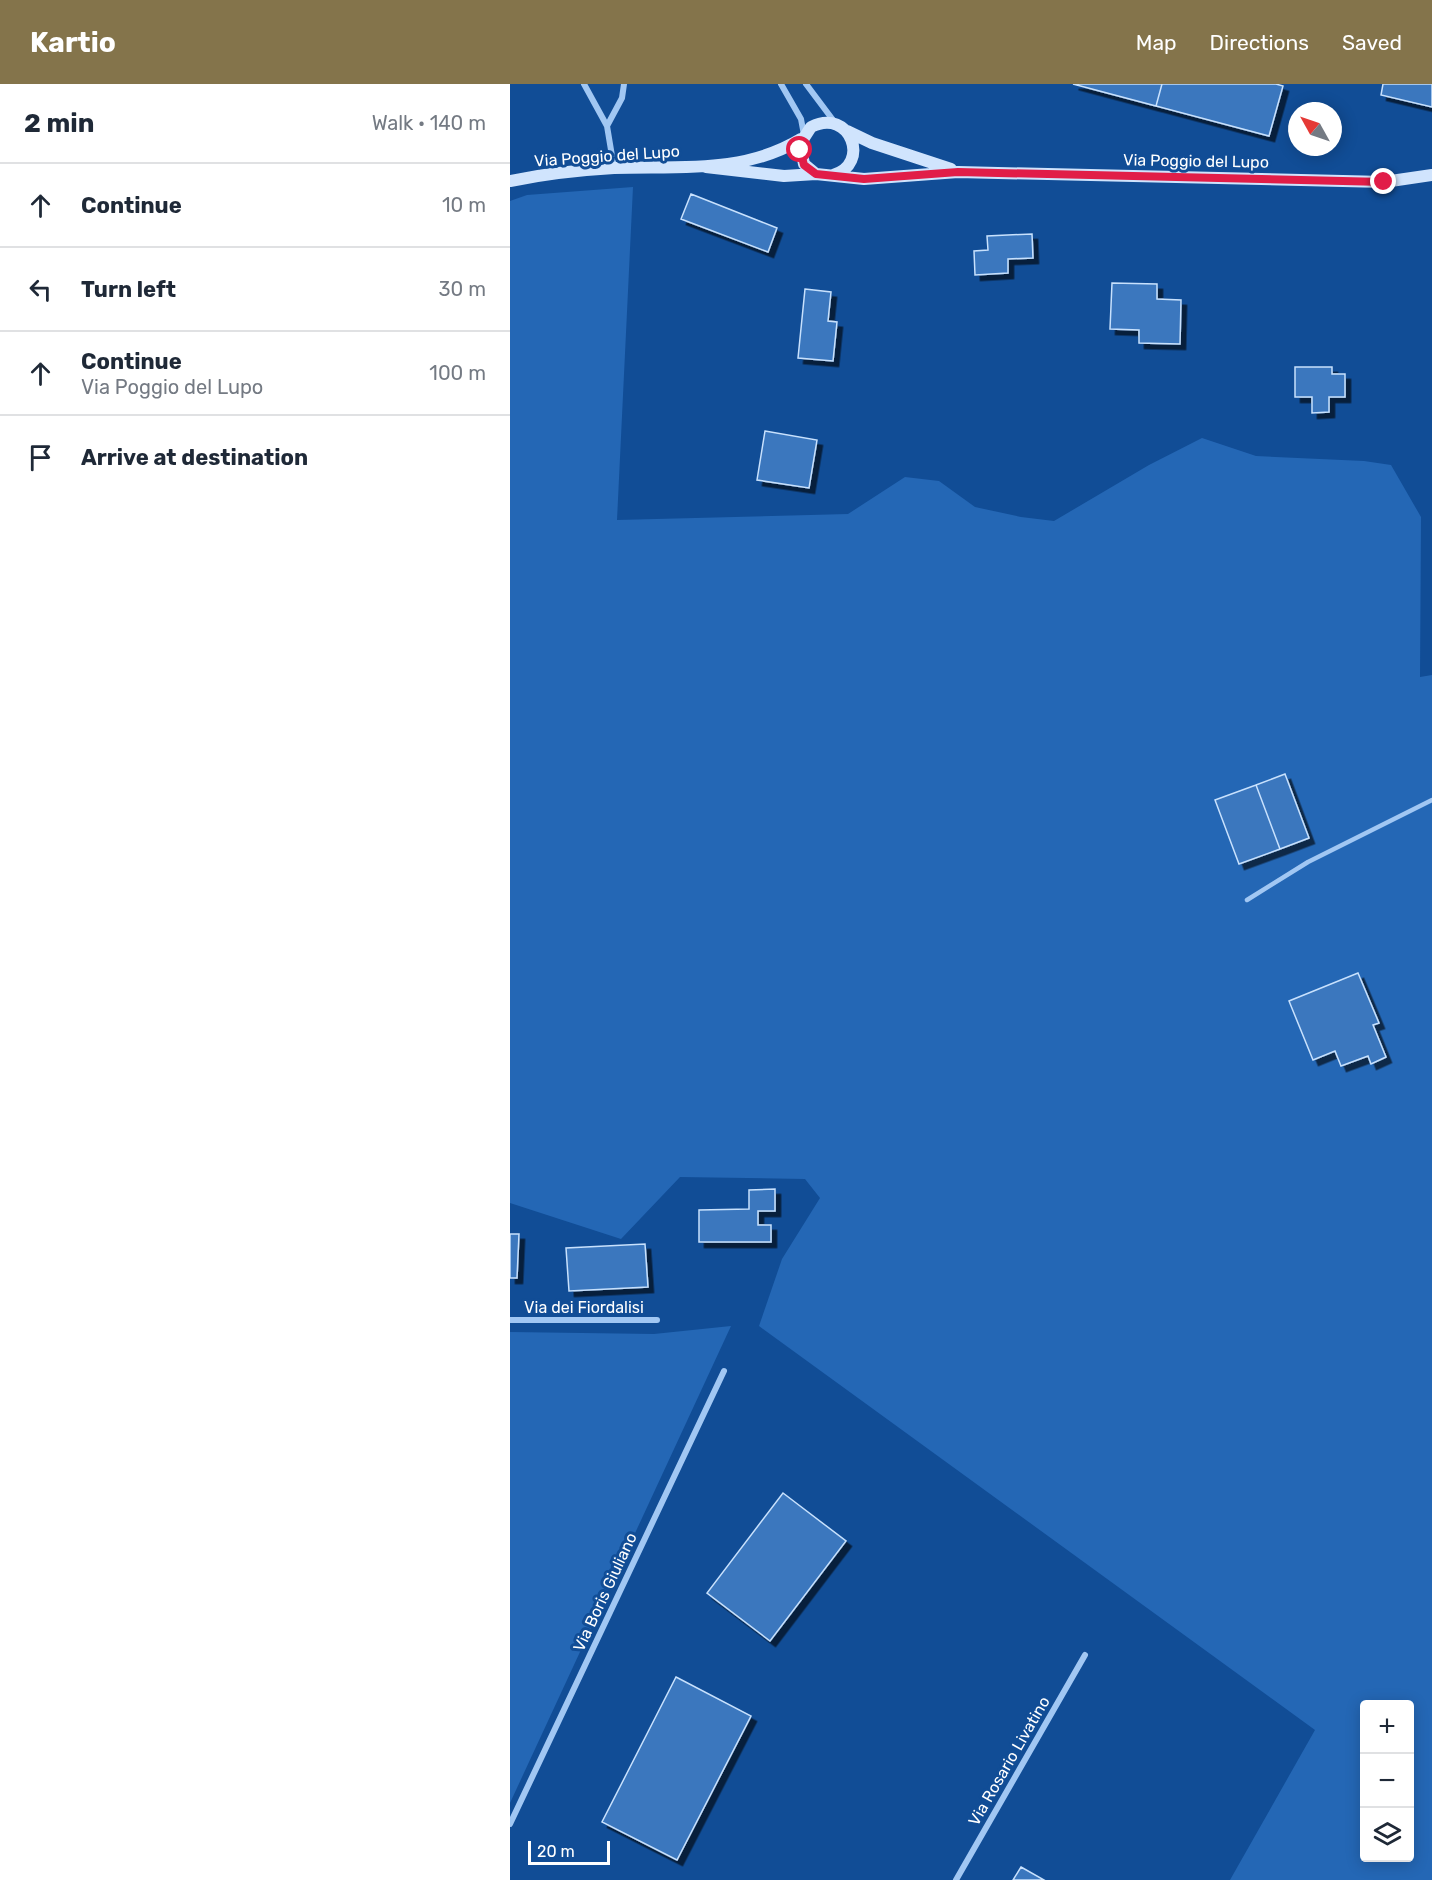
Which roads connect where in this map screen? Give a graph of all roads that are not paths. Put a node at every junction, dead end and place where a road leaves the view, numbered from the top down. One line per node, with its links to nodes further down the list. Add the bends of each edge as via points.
1 (584, 84): 5 (street)
2 (624, 84): 5 (street, via 622,98)
3 (781, 84): 7 (street, via 801,118)
4 (806, 84): 6 (street)
5 (607, 126): 9 (street)
6 (841, 127): 7 (street, via 821,123); 10 (street, via 872,143); 12 (street, via 853,143 852,159 842,171)
7 (803, 137): 8 (street, via 763,159); 11 (street, via 802,160)
8 (706, 166): 9 (street, Via Poggio del Lupo); 11 (street, via 784,176)
9 (614, 168): 14 (street, Via Poggio del Lupo)
10 (958, 172): 12 (street, via 864,179); 13 (street, Via Poggio del Lupo, via 1384,182)
11 (816, 174): 12 (street)
12 (832, 175)
13 (1432, 175)
14 (510, 181)
15 (1432, 800): 16 (lane, via 1308,862)
16 (1247, 900)
17 (510, 1320): 18 (street, Via dei Fiordalisi)
18 (657, 1320)
19 (724, 1371): 21 (street, Via Boris Giuliano)
20 (1085, 1655): 22 (street, Via Rosario Livatino)
21 (510, 1824)
22 (956, 1880)

